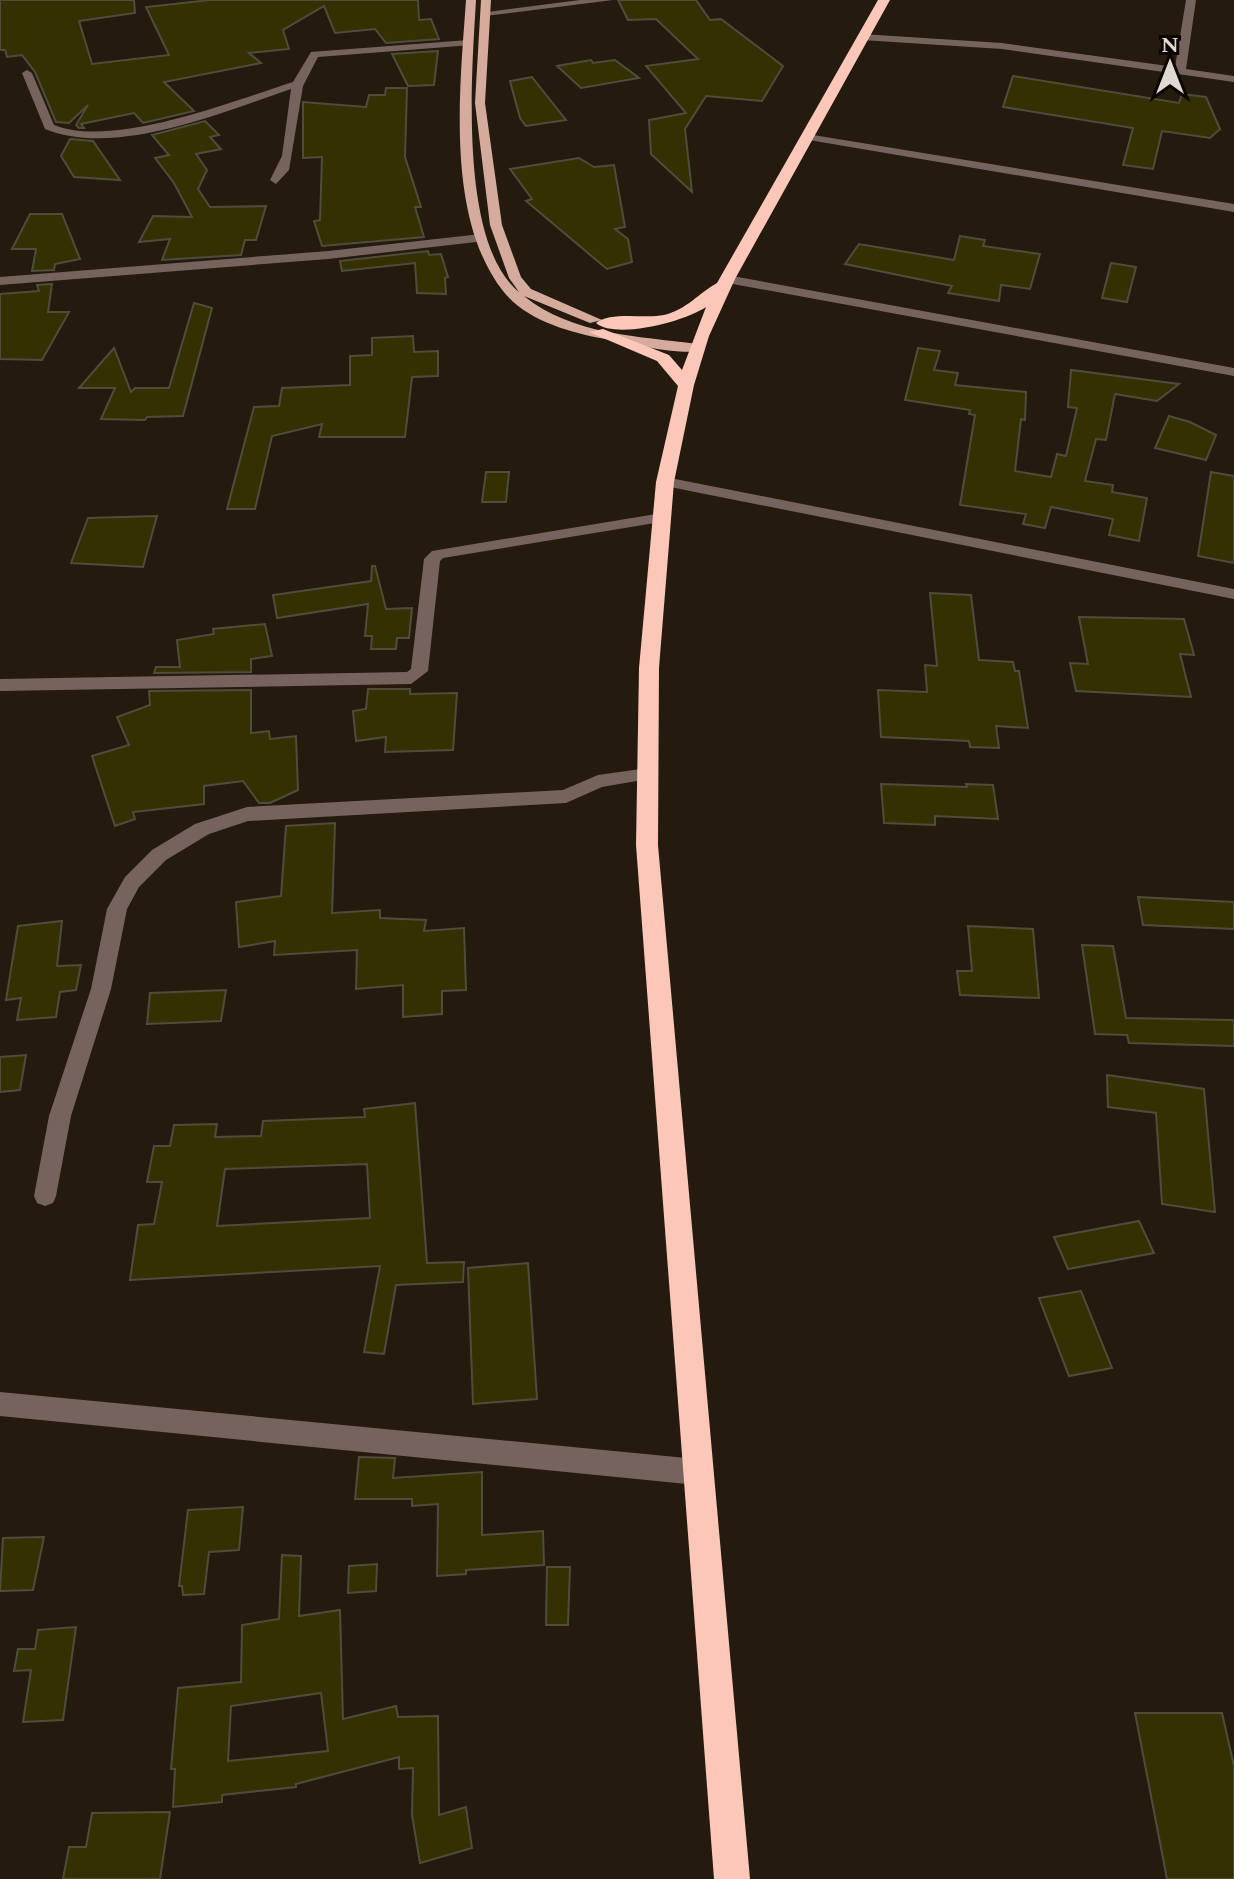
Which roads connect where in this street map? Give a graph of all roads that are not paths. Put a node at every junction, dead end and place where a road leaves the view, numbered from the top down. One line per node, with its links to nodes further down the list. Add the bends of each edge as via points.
1 (471, 0): 7 (main road)
2 (608, 0): 5 (street)
3 (884, 0): 6 (highway)
4 (1191, 0): 8 (street)
5 (486, 6): 18 (main road, via 480,103 496,225 515,278 526,292)
6 (866, 31): 8 (street); 12 (highway)
7 (468, 43): 11 (street, via 319,53 306,65); 15 (main road, via 464,98)
8 (1180, 72): 10 (street)
9 (27, 73): 11 (street, via 49,127 80,138 123,134)
10 (1234, 79)
11 (300, 83): 13 (street, via 289,118 285,172)
12 (807, 137): 14 (street); 16 (highway)
13 (276, 180)
14 (1234, 208)
15 (481, 238): 17 (street); 18 (main road, via 493,270 516,300 563,324)
16 (727, 279): 18 (highway, via 682,317); 19 (highway); 20 (street)
17 (0, 281)
18 (601, 327): 19 (main road); 21 (highway, via 663,358)
19 (699, 342): 21 (highway)
20 (1234, 372)
21 (686, 385): 22 (highway)
22 (665, 482): 23 (highway); 24 (street)
23 (662, 518): 25 (street, via 438,554 432,559 419,671 411,678); 26 (highway, via 649,668)
24 (1234, 594)
25 (0, 685)
26 (648, 774): 27 (street, via 610,778 566,796 247,814 202,829 159,855 132,882 117,909 101,989 60,1116); 29 (highway, via 647,845)
27 (45, 1196)
28 (0, 1404): 29 (street)
29 (697, 1472): 30 (highway)
30 (732, 1879)

